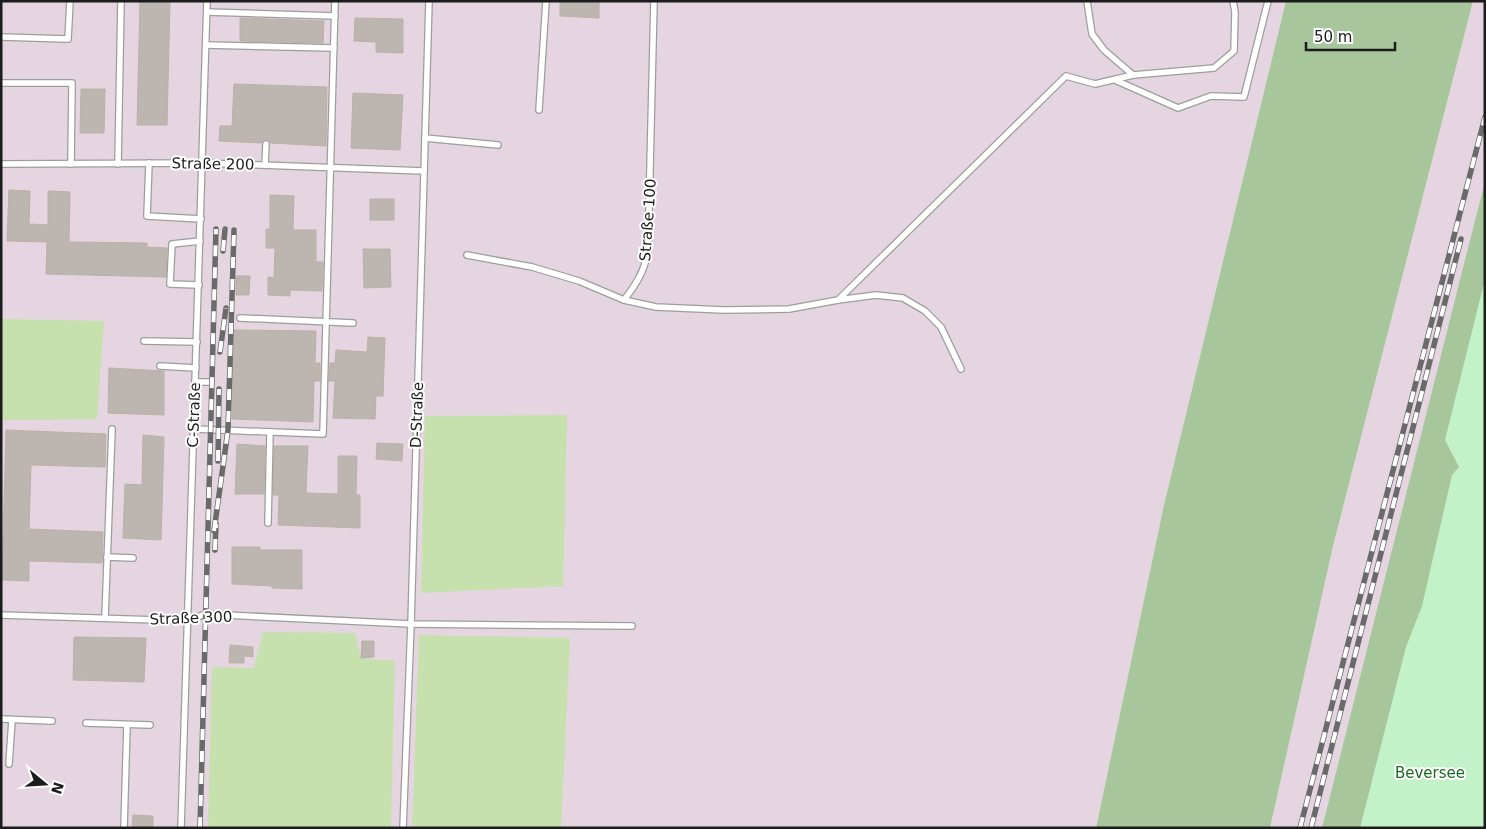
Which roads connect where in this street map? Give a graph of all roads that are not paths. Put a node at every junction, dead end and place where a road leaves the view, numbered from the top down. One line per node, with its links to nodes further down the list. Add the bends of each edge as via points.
1 (70, 1): 13 (lane, via 68,39)
2 (121, 1): 26 (lane)
3 (207, 1): 11 (lane, C-Straße)
4 (335, 1): 12 (lane)
5 (429, 1): 20 (lane, D-Straße)
6 (546, 1): 19 (lane)
7 (654, 1): 35 (lane, Straße 100, via 648,252 645,268)
8 (1087, 1): 16 (lane, via 1092,34 1104,50)
9 (1233, 1): 16 (lane, via 1234,50 1214,68)
10 (1268, 1): 17 (lane, via 1244,97 1210,96 1178,108)
11 (207, 12): 12 (lane); 14 (lane, C-Straße)
12 (335, 16): 15 (lane)
13 (1, 37)
14 (206, 45): 15 (lane); 23 (lane, C-Straße)
15 (334, 48): 29 (lane)
16 (1132, 75): 17 (lane)
17 (1114, 79): 36 (lane, via 1095,84 1066,76)
18 (1, 83): 25 (lane, via 72,83)
19 (539, 110)
20 (425, 138): 22 (lane); 30 (lane, D-Straße)
21 (266, 144): 28 (lane)
22 (498, 145)
23 (202, 163): 27 (lane, Straße 200); 28 (lane, Straße 200); 31 (lane, C-Straße)
24 (1, 164): 25 (lane, Straße 200)
25 (71, 164): 26 (lane, Straße 200)
26 (118, 164): 27 (lane, Straße 200)
27 (149, 164): 31 (lane, via 147,216)
28 (265, 165): 29 (lane, Straße 200)
29 (331, 168): 30 (lane, Straße 200); 38 (lane)
30 (424, 170): 56 (lane, D-Straße)
31 (201, 219): 32 (lane, C-Straße)
32 (200, 240): 34 (lane, C-Straße); 34 (lane, via 172,244 170,284)
33 (467, 255): 35 (lane, via 532,267)
34 (199, 285): 41 (lane, C-Straße)
35 (624, 300): 36 (lane, via 656,306 724,310 789,309)
36 (838, 300): 44 (lane, via 876,295 903,298 925,311 941,326)
37 (240, 318): 38 (lane)
38 (326, 322): 39 (lane); 49 (lane, via 323,434)
39 (353, 322)
40 (144, 341): 41 (lane)
41 (197, 342): 43 (lane, C-Straße)
42 (160, 366): 43 (lane)
43 (196, 368): 45 (lane, C-Straße)
44 (960, 369)
45 (195, 382): 46 (lane); 48 (lane, C-Straße)
46 (210, 382)
47 (112, 429): 51 (lane)
48 (194, 429): 49 (lane); 55 (lane, C-Straße)
49 (270, 432): 50 (lane)
50 (268, 523)
51 (107, 557): 52 (lane); 54 (lane)
52 (133, 558)
53 (1, 615): 54 (lane, Straße 300)
54 (105, 618): 55 (lane, Straße 300)
55 (188, 621): 56 (lane, Straße 300, via 206,614); 66 (lane, C-Straße)
56 (411, 624): 57 (lane, Straße 300); 67 (lane, D-Straße)
57 (632, 626)
58 (1, 719): 59 (lane)
59 (12, 720): 60 (lane); 64 (lane)
60 (52, 721)
61 (86, 723): 62 (lane)
62 (127, 725): 63 (lane); 65 (lane)
63 (150, 726)
64 (9, 764)
65 (124, 828)
66 (181, 828)
67 (403, 828)

